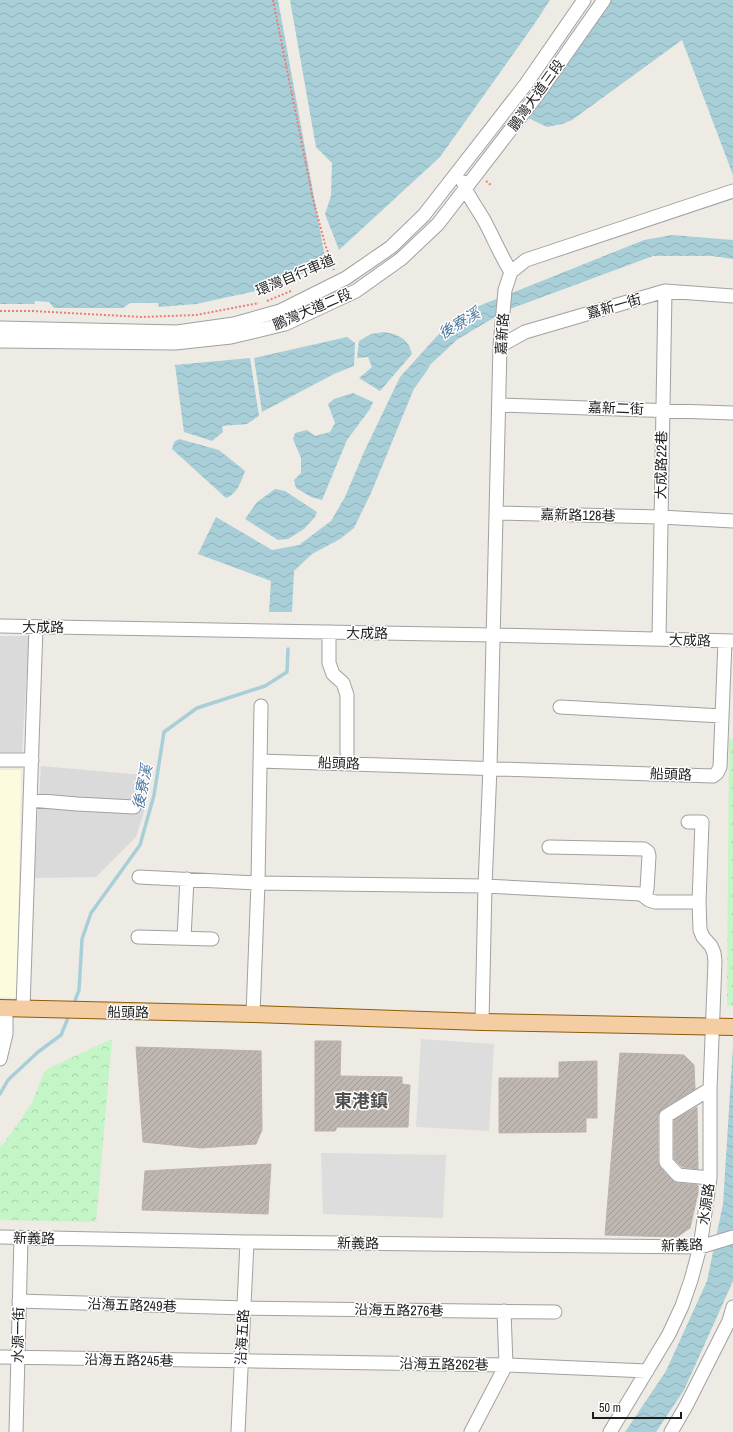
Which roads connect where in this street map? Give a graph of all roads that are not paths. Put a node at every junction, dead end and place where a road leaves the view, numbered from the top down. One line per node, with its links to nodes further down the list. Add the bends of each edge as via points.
1 (584, 0): 3 (street, 鵬灣大道三段, via 526,84)
2 (604, 0): 4 (street, 鵬灣大道三段, via 538,94)
3 (460, 170): 4 (street); 9 (street, 鵬灣大道二段, via 424,215 391,247 346,278 280,311 234,324 177,332)
4 (465, 189): 6 (street); 11 (street, 鵬灣大道二段, via 438,224 401,259 356,291 285,324 231,337 175,343)
5 (733, 191): 6 (street, via 526,260)
6 (511, 272): 10 (street, 嘉新路, via 505,290)
7 (665, 291): 8 (street, 嘉新一街); 10 (street, 嘉新一街); 13 (street, 大成路22巷)
8 (733, 296)
9 (0, 328)
10 (500, 340): 12 (street, 嘉新路)
11 (0, 341)
12 (499, 405): 13 (street, 嘉新二街); 15 (street, 嘉新路)
13 (662, 410): 14 (street, 嘉新二街); 16 (street, 大成路22巷)
14 (733, 413)
15 (496, 513): 16 (street, 嘉新路128巷); 21 (street, 嘉新路)
16 (660, 517): 17 (street, 嘉新路128巷); 22 (street, 大成路22巷)
17 (733, 521)
18 (0, 626): 19 (street, 大成路)
19 (36, 627): 20 (street, 大成路); 28 (street)
20 (329, 632): 21 (street, 大成路); 30 (street, via 329,663 333,674 343,683 347,695)
21 (493, 635): 22 (street, 大成路); 31 (street)
22 (659, 639): 23 (street, 大成路)
23 (729, 641): 26 (street, 船頭路)
24 (261, 706): 29 (street)
25 (560, 707): 26 (street)
26 (722, 716): 31 (street, 船頭路, via 720,767 713,776)
27 (0, 760): 28 (street)
28 (32, 760): 32 (street)
29 (260, 761): 30 (street, 船頭路); 38 (street)
30 (347, 764): 31 (street, 船頭路)
31 (490, 768): 39 (street)
32 (30, 800): 33 (street); 46 (street)
33 (134, 807)
34 (688, 822): 41 (street, 水源路, via 702,822)
35 (549, 847): 40 (street, via 644,849 649,856)
36 (138, 877): 37 (street)
37 (186, 879): 38 (street); 43 (street)
38 (258, 883): 39 (street); 47 (street)
39 (485, 886): 40 (street); 48 (street)
40 (645, 896): 41 (street, via 655,902)
41 (699, 902): 49 (street, 水源路, via 700,930 711,946 715,961)
42 (138, 937): 43 (street)
43 (184, 938): 44 (street)
44 (212, 939)
45 (3, 1008): 46 (main road); 51 (street, via 6,1034)
46 (23, 1008): 47 (main road, 船頭路)
47 (253, 1014): 48 (main road, 船頭路)
48 (482, 1022): 49 (main road, 船頭路)
49 (712, 1026): 50 (main road, 船頭路); 52 (street, 水源路)
50 (733, 1027)
51 (0, 1059)
52 (710, 1089): 53 (street, 水源路); 53 (street, via 666,1116 666,1162 678,1176)
53 (710, 1178): 58 (street, 水源路)
54 (0, 1237): 56 (street, 新義路)
55 (733, 1237): 58 (street, 新義路)
56 (21, 1238): 57 (street, 新義路); 59 (street, 水源一街)
57 (247, 1242): 58 (street, 新義路); 60 (street, 沿海五路)
58 (700, 1247): 69 (street, 水源路, via 682,1306)
59 (19, 1301): 60 (street, 沿海五路249巷); 66 (street, 水源一街)
60 (244, 1308): 62 (street, 沿海五路276巷); 67 (street, 沿海五路)
61 (733, 1308): 64 (street)
62 (504, 1311): 63 (street, 沿海五路276巷); 68 (street)
63 (555, 1312)
64 (731, 1322): 74 (street)
65 (0, 1357): 66 (street, 沿海五路245巷)
66 (18, 1358): 67 (street, 沿海五路245巷); 70 (street, 水源一街)
67 (241, 1362): 68 (street, 沿海五路262巷); 71 (street, 沿海五路)
68 (506, 1365): 69 (street, 沿海五路262巷); 72 (street)
69 (647, 1371): 73 (street, 水源路)
70 (16, 1432)
71 (238, 1432)
72 (471, 1432)
73 (610, 1432)
74 (671, 1432)

